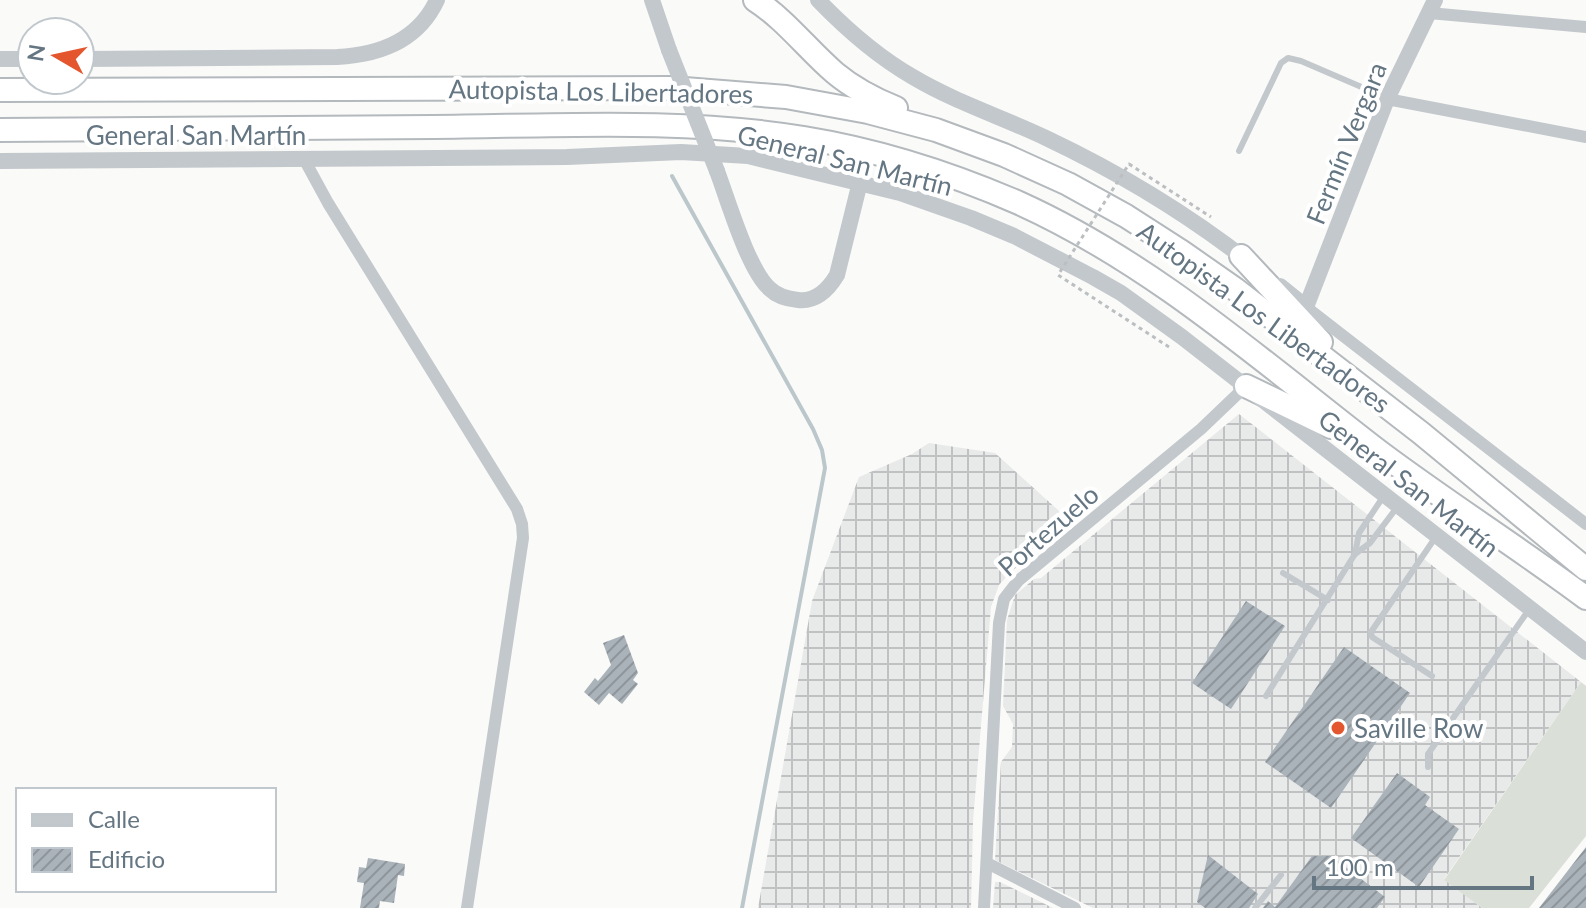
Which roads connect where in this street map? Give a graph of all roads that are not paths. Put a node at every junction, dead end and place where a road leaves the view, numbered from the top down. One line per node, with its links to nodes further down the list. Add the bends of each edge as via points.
1 (437, 0): 9 (street, via 406,38 361,55)
2 (643, 0): 8 (street)
3 (652, 0): 8 (street)
4 (755, 0): 14 (highway, via 851,85)
5 (818, 0): 19 (street, via 867,45 913,77 1103,167)
6 (1432, 6): 7 (street); 11 (street, Fermín Vergara)
7 (1586, 27)
8 (662, 31): 18 (street, bridge, via 757,272 775,293 796,300 817,297 829,287 837,275)
9 (96, 59)
10 (0, 90): 14 (highway, Autopista Los Libertadores, via 706,89 827,103)
11 (1387, 99): 13 (street); 15 (lane, via 1288,58); 20 (street, Fermín Vergara)
12 (0, 130): 23 (highway, Autopista Los Libertadores, via 658,126 770,134 867,151 983,189 1092,241 1195,308)
13 (1586, 137)
14 (970, 141): 22 (highway, Autopista Los Libertadores, via 1038,169 1126,216 1215,275)
15 (1239, 151)
16 (304, 159): 17 (street, General San Martín); 18 (street, General San Martín, via 704,152 759,158); 40 (street, via 522,524)
17 (0, 161)
18 (860, 182): 21 (street, General San Martín, via 971,218 1057,257 1140,306)
19 (1241, 256): 20 (street); 22 (highway)
20 (1306, 307): 26 (street)
21 (1246, 386): 23 (highway); 24 (street, General San Martín); 38 (street, Portezuelo, via 1018,581 1004,599)
22 (1362, 387): 29 (highway, Autopista Los Libertadores)
23 (1385, 456): 31 (highway, Autopista Los Libertadores)
24 (1385, 494): 25 (street, General San Martín); 28 (lane, via 1359,533)
25 (1399, 505): 27 (street, General San Martín); 28 (lane)
26 (1586, 524)
27 (1437, 535): 33 (street, General San Martín); 35 (lane, via 1371,632)
28 (1355, 554): 32 (lane)
29 (1586, 569)
30 (1283, 573): 32 (lane)
31 (1586, 598)
32 (1328, 600): 36 (lane)
33 (1530, 608): 34 (street, General San Martín); 37 (lane, via 1428,754)
34 (1586, 652)
35 (1432, 676)
36 (1266, 696)
37 (1428, 767)
38 (987, 863): 41 (street, Portezuelo); 42 (street)
39 (1281, 875): 43 (lane)
40 (467, 908)
41 (984, 908)
42 (1075, 908)
43 (1255, 908)

